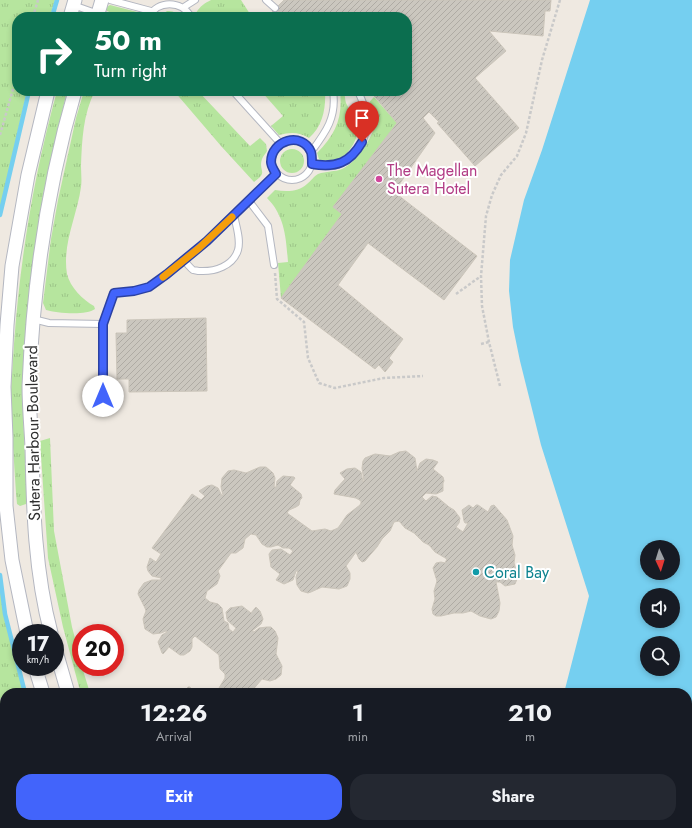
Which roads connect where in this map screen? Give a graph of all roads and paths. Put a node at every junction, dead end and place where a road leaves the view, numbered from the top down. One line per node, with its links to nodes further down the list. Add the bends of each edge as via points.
1 (38, 0): 11 (path)
2 (102, 0): 13 (street)
3 (110, 0): 14 (lane)
4 (195, 0): 8 (lane)
5 (266, 0): 10 (lane)
6 (560, 0): 32 (path, via 542,60 526,133 516,156 501,175 492,195 486,216)
7 (165, 1): 8 (lane, via 178,3); 15 (lane)
8 (184, 7): 16 (lane)
9 (72, 8): 12 (lane)
10 (276, 8)
11 (34, 12)
12 (86, 12)
13 (101, 12)
14 (144, 12)
15 (152, 12)
16 (189, 12)
17 (12, 93): 23 (path)
18 (47, 96): 41 (street, Sutera Harbour Boulevard, via 28,175 12,266 4,387 6,506 12,560)
19 (74, 96): 34 (street, Sutera Harbour Boulevard, via 45,219)
20 (238, 96): 24 (lane)
21 (334, 96): 25 (lane, via 332,118)
22 (360, 96): 26 (lane, via 367,116 366,134 358,149 340,164 326,167)
23 (0, 135)
24 (280, 143): 25 (lane, via 291,140 303,143); 27 (lane, via 273,152 271,164)
25 (311, 152): 26 (lane)
26 (312, 164): 27 (lane, via 307,175 297,181 286,180)
27 (276, 174): 28 (lane)
28 (249, 201): 29 (lane); 31 (lane, via 268,226)
29 (234, 215): 30 (lane); 30 (lane, via 239,239 238,250 232,260 216,270 204,271 194,270)
30 (184, 261): 35 (lane, via 149,287 114,293)
31 (274, 265): 38 (path, via 277,299 304,322 308,358 319,383 336,388 384,378)
32 (481, 276): 33 (path); 36 (path, via 482,306)
33 (456, 294)
34 (33, 319): 35 (lane, via 49,323); 42 (street, Sutera Harbour Boulevard, via 29,388 33,503 38,557)
35 (103, 324): 40 (lane)
36 (489, 342): 37 (path); 39 (path)
37 (482, 344)
38 (423, 376)
39 (500, 386)
40 (103, 396)
41 (25, 624)
42 (49, 624)
43 (38, 676): 45 (street)
44 (63, 676): 46 (street)
45 (41, 688)
46 (67, 688)

